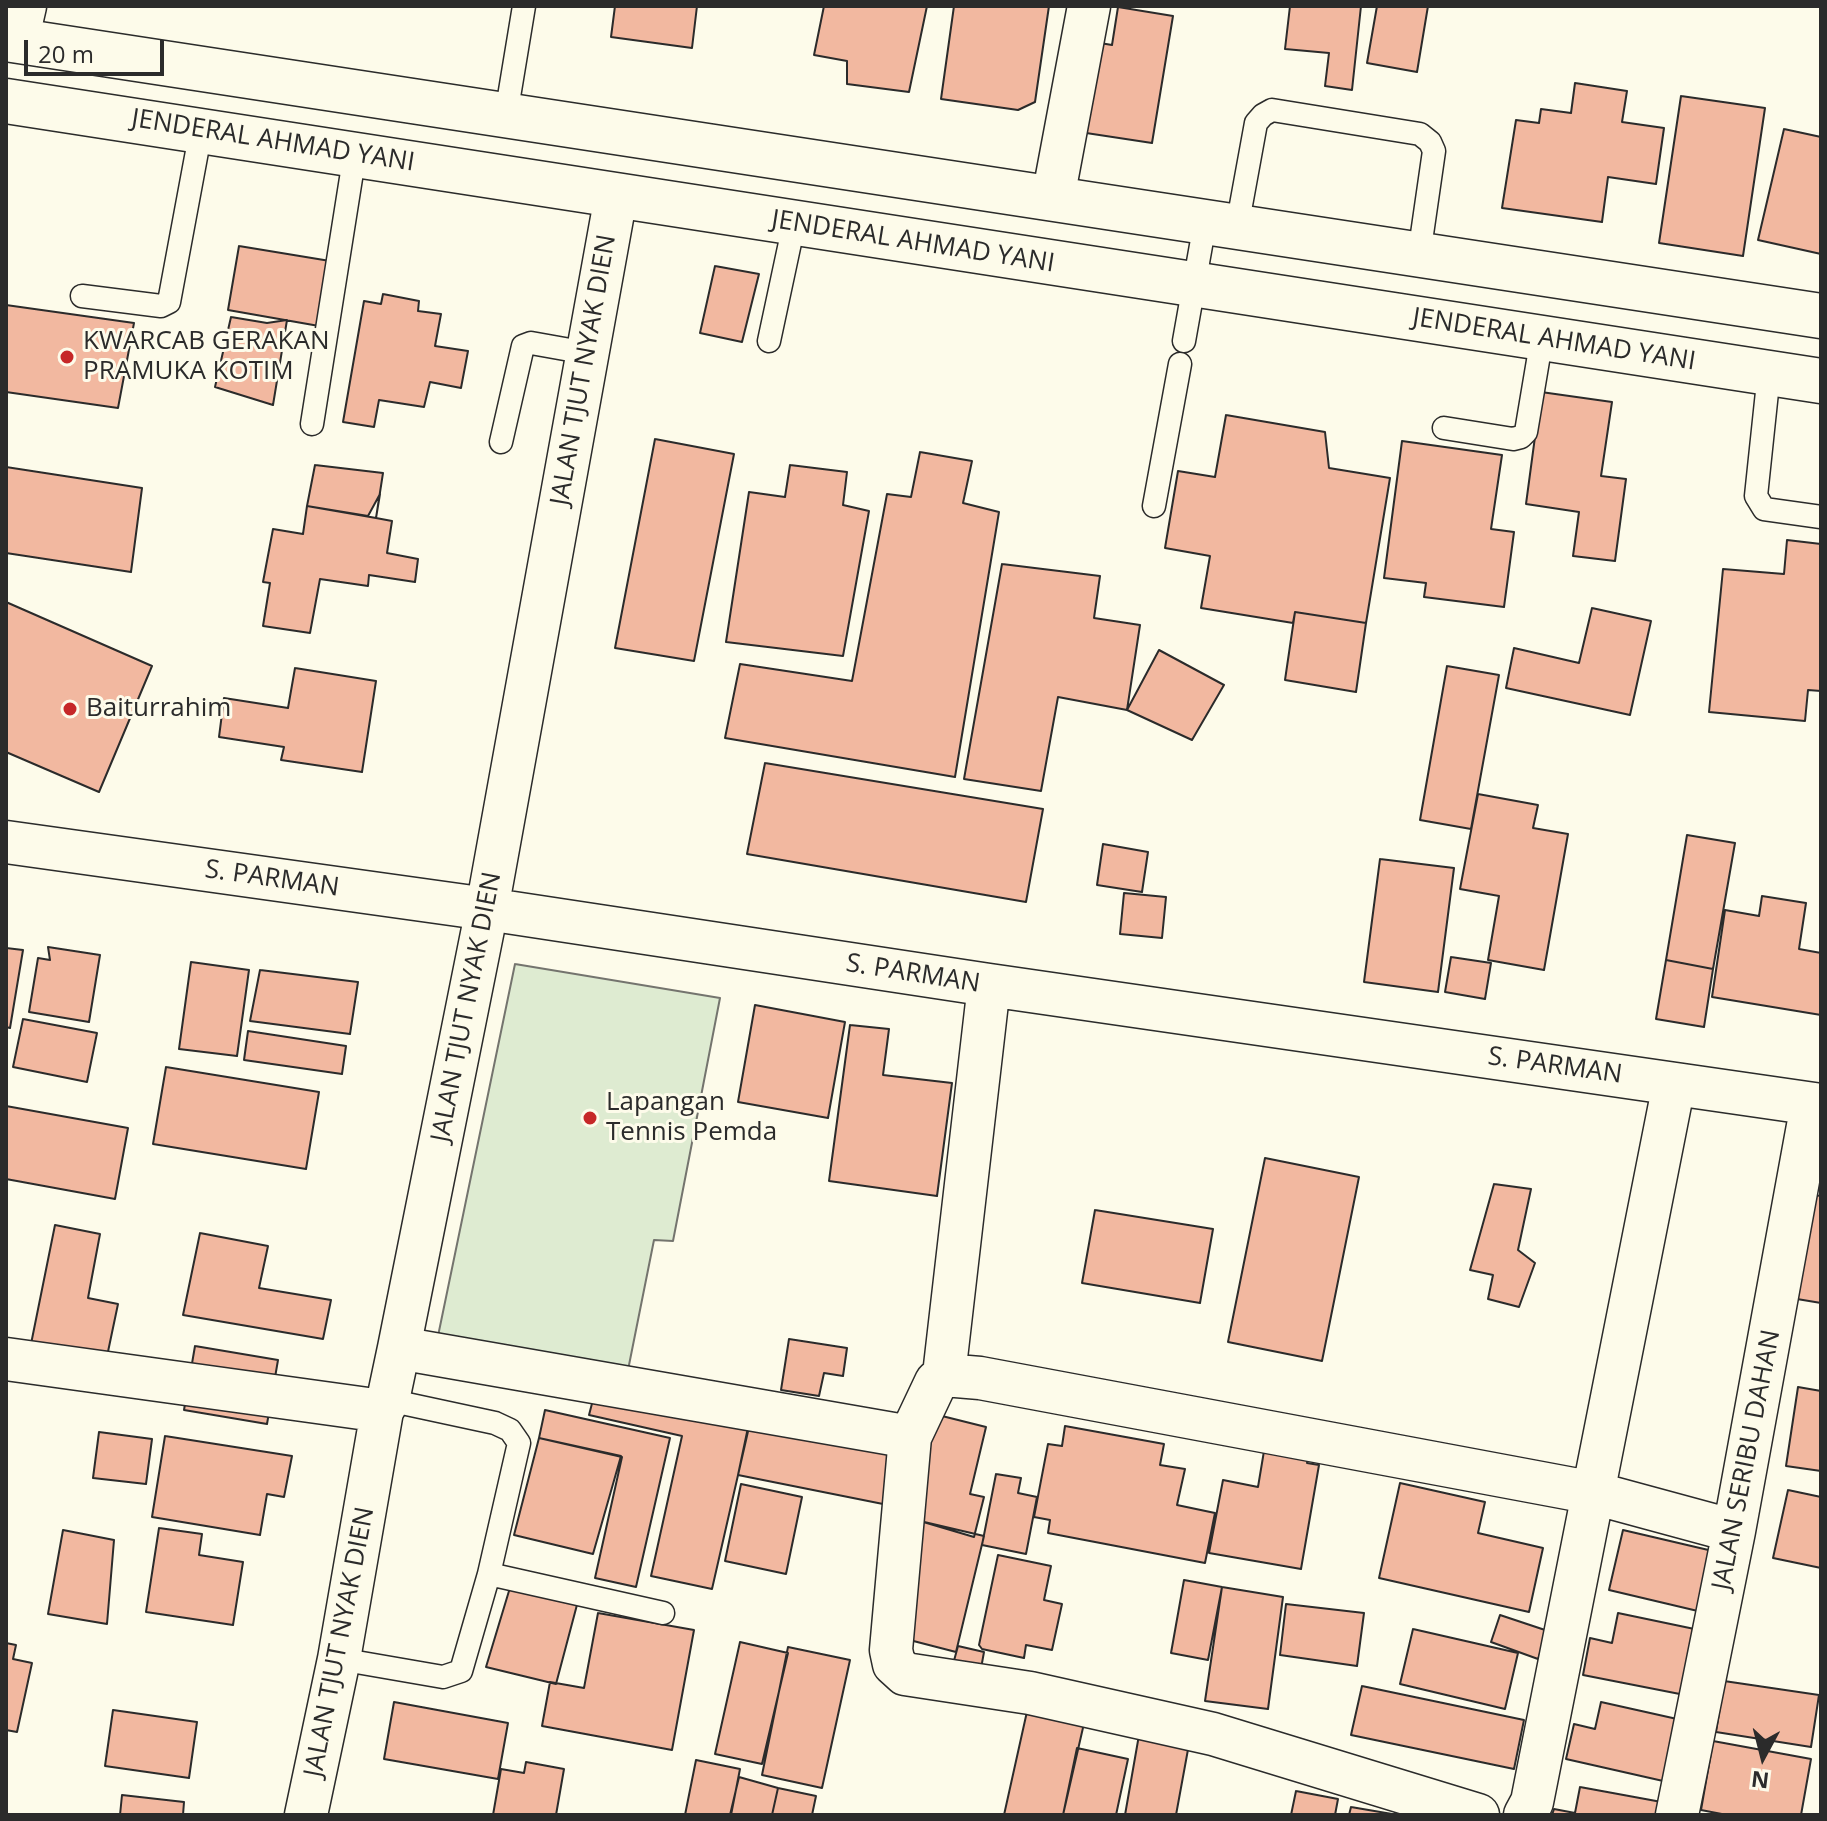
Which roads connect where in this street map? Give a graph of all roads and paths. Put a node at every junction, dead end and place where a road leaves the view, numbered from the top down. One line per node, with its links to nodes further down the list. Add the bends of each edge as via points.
1 (524, 6): 5 (lane)
2 (1089, 6): 9 (street)
3 (16, 29): 5 (highway)
4 (6, 101): 6 (highway, JENDERAL AHMAD YANI)
5 (506, 115): 9 (highway)
6 (201, 130): 7 (highway, JENDERAL AHMAD YANI); 14 (lane, via 169,302 161,306)
7 (355, 153): 8 (highway, JENDERAL AHMAD YANI); 23 (lane)
8 (616, 196): 10 (highway, JENDERAL AHMAD YANI); 19 (street, JALAN TJUT NYAK DIEN)
9 (1053, 198): 11 (highway)
10 (794, 224): 13 (highway, JENDERAL AHMAD YANI); 17 (lane)
11 (1221, 225): 12 (highway); 12 (lane, via 1256,123 1272,110 1420,134 1430,142 1434,151); 13 (lane)
12 (1419, 255): 15 (highway)
13 (1194, 285): 16 (highway, JENDERAL AHMAD YANI); 18 (lane)
14 (82, 296)
15 (1821, 316)
16 (1542, 337): 21 (highway, JENDERAL AHMAD YANI); 24 (lane, via 1521,437)
17 (769, 341)
18 (1184, 341)
19 (587, 353): 25 (lane, via 523,346); 29 (street, JALAN TJUT NYAK DIEN)
20 (1180, 364): 26 (lane)
21 (1769, 373): 22 (highway, JENDERAL AHMAD YANI); 27 (lane, via 1756,496 1764,509)
22 (1821, 381)
23 (312, 424)
24 (1444, 428)
25 (501, 442)
26 (1154, 506)
27 (1821, 517)
28 (6, 842): 29 (street, S. PARMAN)
29 (487, 909): 30 (street, S. PARMAN); 33 (street, JALAN TJUT NYAK DIEN)
30 (989, 985): 31 (street, S. PARMAN); 35 (street)
31 (1674, 1084): 32 (street, S. PARMAN); 38 (street)
32 (1817, 1104): 39 (street, JALAN SERIBU DAHAN)
33 (399, 1348): 36 (street, JALAN TJUT NYAK DIEN); 37 (street)
34 (6, 1359): 36 (street)
35 (944, 1375): 37 (street); 38 (street)
36 (385, 1406): 40 (lane, via 495,1423 510,1430 519,1443); 42 (street, JALAN TJUT NYAK DIEN)
37 (910, 1437): 44 (street, via 891,1650 894,1664 905,1674 1030,1693 1213,1734)
38 (1594, 1493): 39 (street); 45 (street, via 1532,1802)
39 (1734, 1531): 46 (street, JALAN SERIBU DAHAN)
40 (489, 1574): 41 (lane); 42 (lane, via 461,1671 443,1677)
41 (663, 1613)
42 (339, 1659): 43 (street, JALAN TJUT NYAK DIEN)
43 (306, 1815)
44 (1478, 1815)
45 (1525, 1815)
46 (1677, 1815)

